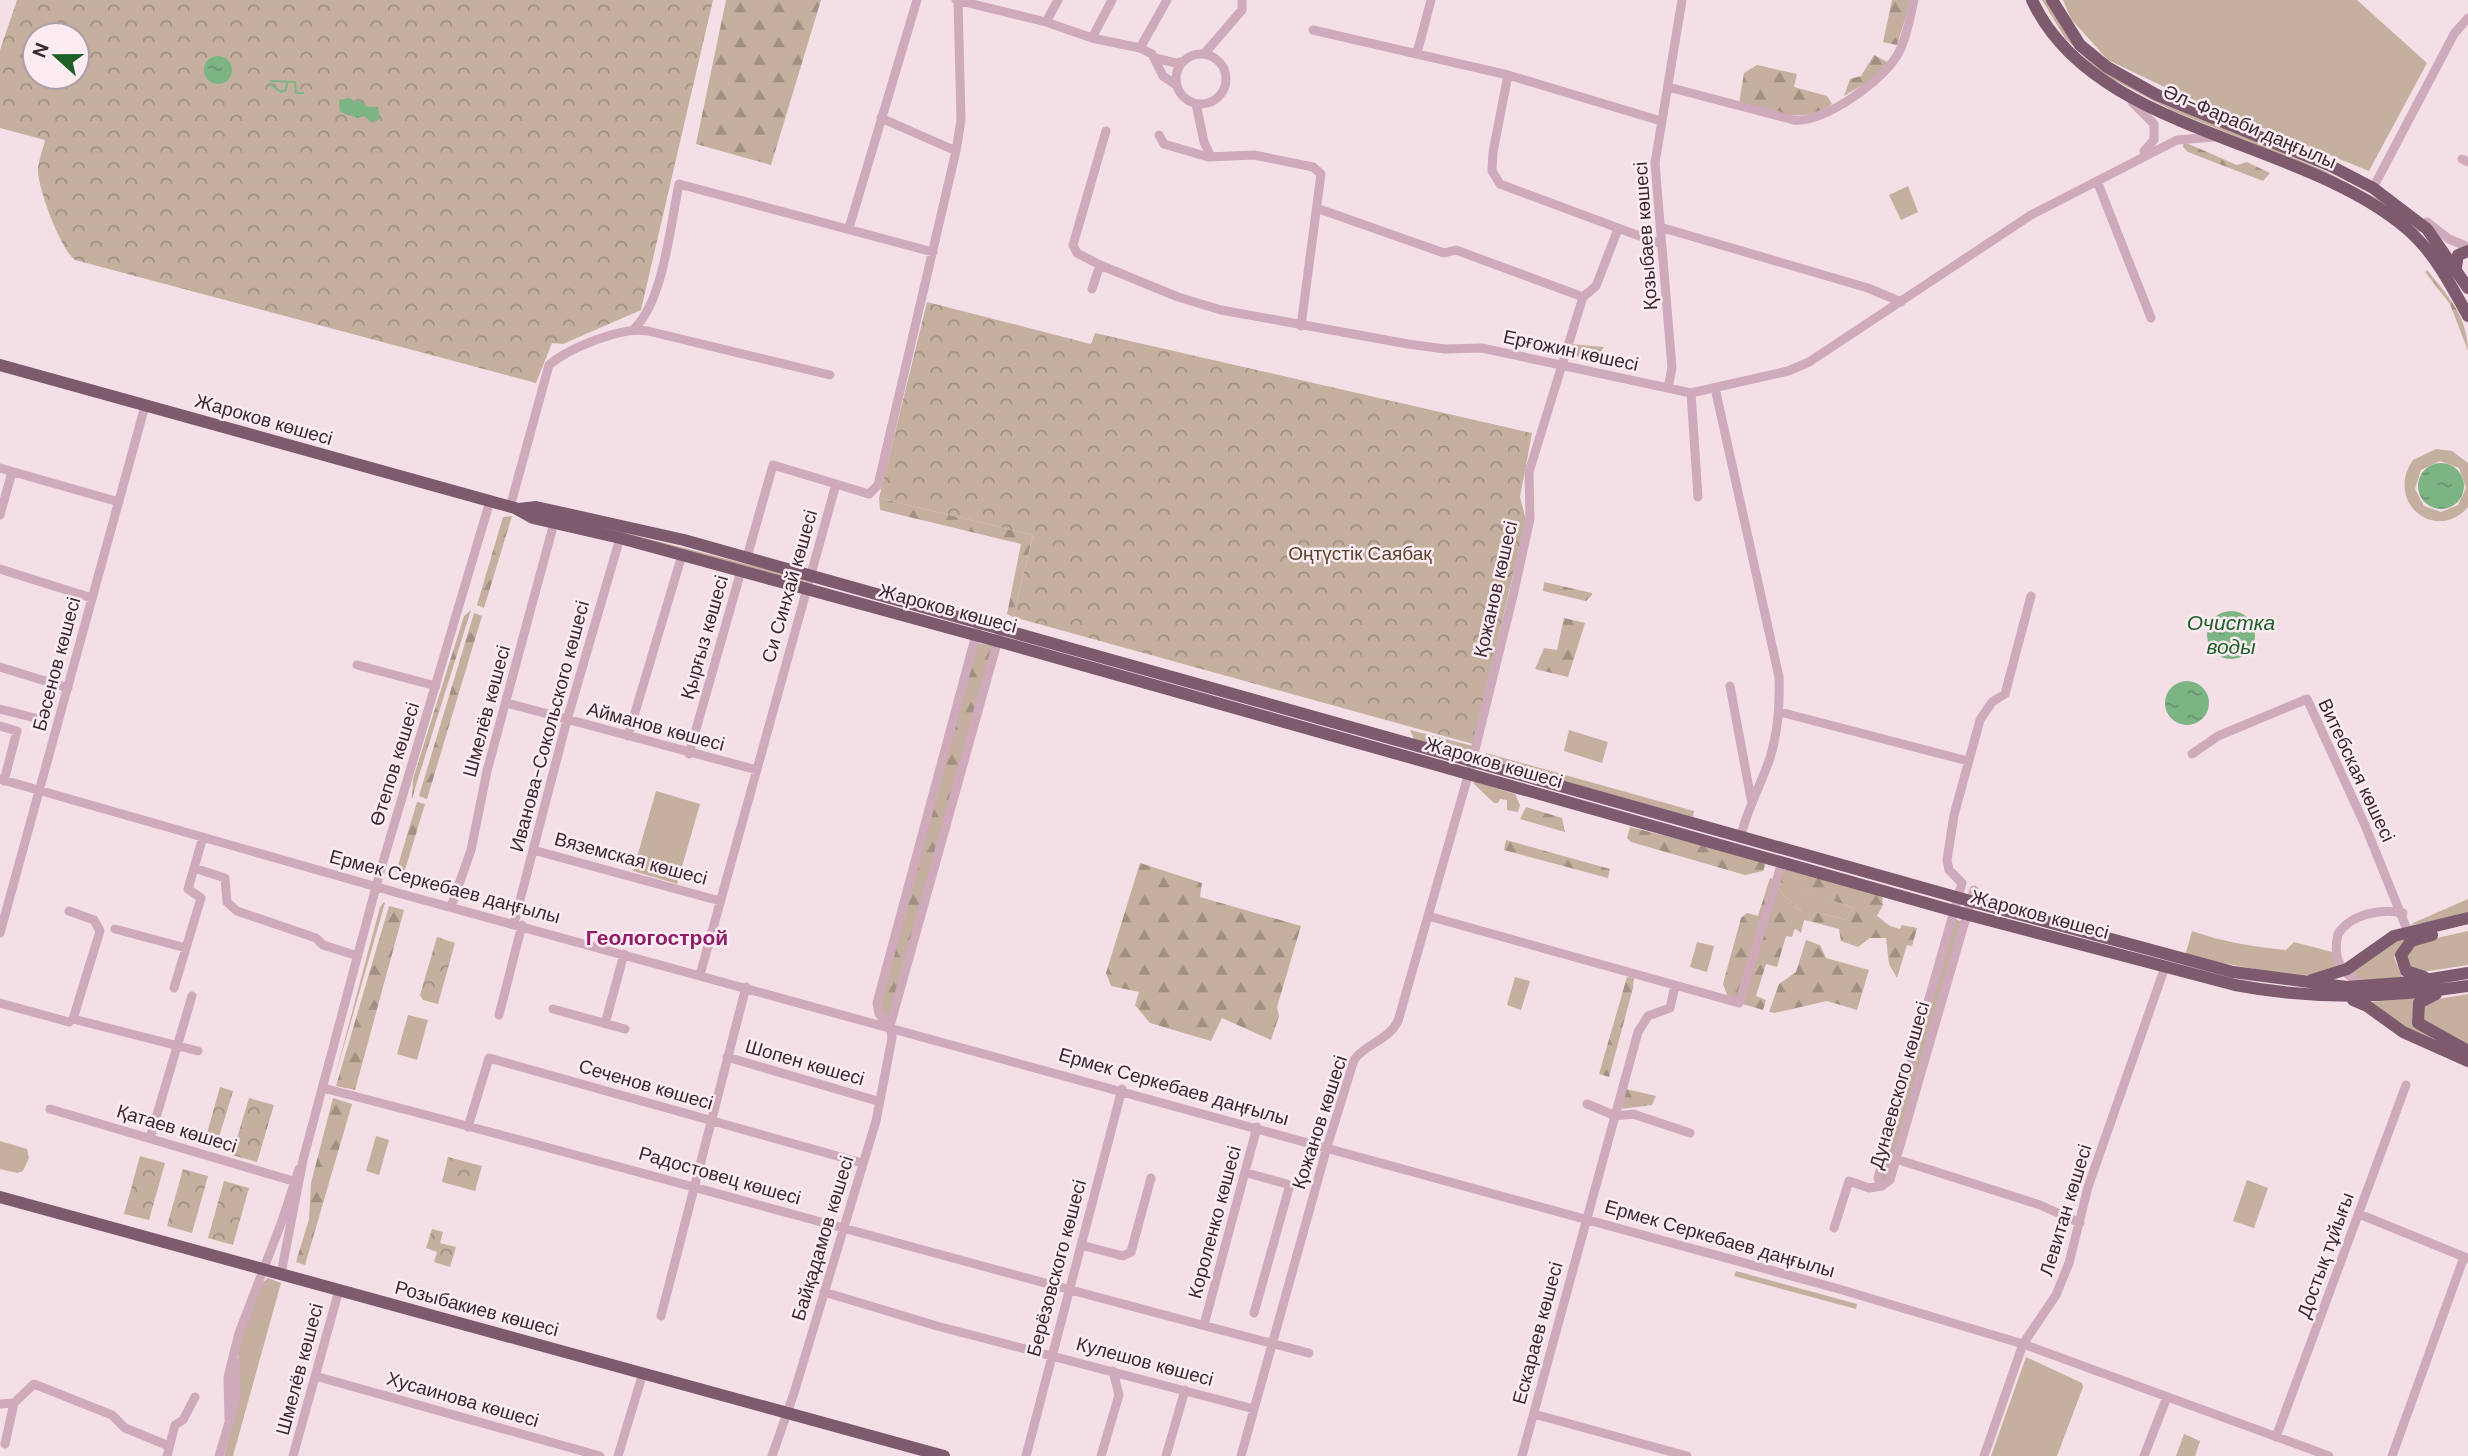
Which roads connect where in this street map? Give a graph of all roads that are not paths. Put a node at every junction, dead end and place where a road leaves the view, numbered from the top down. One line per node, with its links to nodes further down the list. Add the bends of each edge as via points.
1 (917, 0): 26 (street)
2 (957, 0): 13 (street); 31 (street, via 961,120)
3 (1058, 0): 13 (street)
4 (1112, 0): 15 (street)
5 (1167, 0): 16 (street)
6 (1242, 0): 18 (street, via 1242,10)
7 (1431, 0): 17 (street)
8 (1682, 0): 24 (street, Қозыбаев көшесі)
9 (1914, 0): 24 (street, via 1902,45 1890,65 1865,89 1814,119 1794,120)
10 (2032, 0): 22 (main road, Әл-Фараби даңғылы, via 2060,43)
11 (2052, 0): 35 (main road, Әл-Фараби даңғылы, via 2080,45 2107,67 2157,95 2331,166)
12 (2467, 18): 35 (street, via 2454,34)
13 (1046, 22): 15 (street)
14 (1313, 30): 17 (street)
15 (1092, 38): 16 (street)
16 (1140, 48): 19 (street)
17 (1417, 53): 21 (street)
18 (1204, 54): 20 (street); 25 (street, via 1218,61 1226,80 1218,97)
19 (1155, 58): 20 (street); 23 (street, via 1164,76)
20 (1184, 61): 23 (street)
21 (1508, 75): 27 (street); 39 (street, via 1493,152 1492,171 1500,184)
22 (2096, 76): 30 (main road, Әл-Фараби даңғылы, via 2150,106); 33 (street, Ерғожин көшесі, via 2144,111 2154,124 2154,140)
23 (1176, 85): 25 (street, via 1183,97)
24 (1668, 87): 27 (street, Қозыбаев көшесі)
25 (1196, 104): 32 (street)
26 (881, 118): 31 (street); 38 (street)
27 (1661, 121): 37 (street, Қозыбаев көшесі, via 1655,163)
28 (1106, 131): 43 (street, Ерғожин көшесі, via 1073,245 1077,253)
29 (1159, 135): 32 (street, via 1164,144)
30 (2223, 137): 33 (street, Ерғожин көшесі, via 2188,136); 49 (main road, Әл-Фараби даңғылы, via 2323,177 2369,201 2421,242)
31 (956, 151): 42 (street)
32 (1211, 157): 51 (street, via 1254,155 1313,167 1321,174)
33 (2137, 158): 34 (street, Ерғожин көшесі)
34 (2097, 181): 48 (street, Ерғожин көшесі, via 2031,215); 50 (street)
35 (2373, 188): 41 (street); 44 (main road, Әл-Фараби даңғылы, via 2427,229)
36 (1322, 210): 47 (street, via 1444,253 1456,250)
37 (1660, 227): 40 (street, Қозыбаев көшесі); 48 (street, via 1868,288)
38 (849, 228): 42 (street); 52 (street, via 679,184 653,300)
39 (1618, 229): 40 (street); 47 (street, Қожанов көшесі, via 1595,286)
40 (1661, 244): 56 (street, Қозыбаев көшесі, via 1672,368)
41 (2468, 249): 44 (main road, via 2458,255)
42 (933, 252): 62 (street, via 878,485 869,494)
43 (1100, 265): 46 (street); 51 (street, Ерғожин көшесі, via 1178,297)
44 (2456, 267): 45 (main road, Әл-Фараби даңғылы)
45 (2468, 288)
46 (1092, 289)
47 (1583, 297): 53 (street, Қожанов көшесі)
48 (1901, 302): 57 (street, Ерғожин көшесі, via 1809,362)
49 (2468, 316)
50 (2151, 318)
51 (1301, 326): 53 (street, Ерғожин көшесі, via 1445,349 1482,348)
52 (635, 328): 55 (street); 66 (street, via 549,365)
53 (1561, 364): 56 (street, Ерғожин көшесі); 96 (street, Қожанов көшесі, via 1529,472 1530,519)
54 (0, 365): 59 (main road, Жароков көшесі)
55 (830, 375)
56 (1668, 388): 58 (street, Ерғожин көшесі)
57 (1715, 388): 58 (street, Ерғожин көшесі); 88 (street, via 1780,677)
58 (1691, 393): 63 (street)
59 (145, 406): 64 (main road, Жароков көшесі); 65 (street, Бәсенов көшесі)
60 (0, 468): 61 (street)
61 (12, 472): 65 (street); 67 (street)
62 (836, 484): 71 (street, via 773,466); 74 (street, Си Синхай көшесі)
63 (1698, 498)
64 (490, 501): 66 (main road, Жароков көшесі); 83 (street, Өтепов көшесі)
65 (119, 502): 77 (street, Бәсенов көшесі)
66 (514, 508): 68 (main road, Жароков көшесі); 71 (main road, Жароков көшесі, via 610,523)
67 (0, 515)
68 (554, 523): 69 (main road, Жароков көшесі); 86 (street, Шмелёв көшесі)
69 (620, 538): 70 (main road, Жароков көшесі); 90 (street, Иванова-Сокольского көшесі)
70 (682, 555): 73 (main road, Жароков көшесі); 92 (street)
71 (747, 557): 74 (main road, Жароков көшесі)
72 (0, 569): 77 (street)
73 (741, 571): 75 (main road, Жароков көшесі); 93 (street, Қырғыз көшесі)
74 (811, 575): 75 (street, Си Синхай көшесі); 78 (main road, Жароков көшесі)
75 (807, 589): 78 (main road, Жароков көшесі); 97 (street, Си Синхай көшесі)
76 (2031, 596): 95 (street, via 2005,694 1992,702 1980,720)
77 (92, 598): 85 (street, Бәсенов көшесі)
78 (978, 629): 79 (main road, Жароков көшесі); 122 (street, Байқадамов көшесі)
79 (999, 635): 82 (main road, Жароков көшесі); 123 (street, Байқадамов көшесі)
80 (357, 666): 83 (street)
81 (0, 667): 85 (street)
82 (1146, 677): 96 (main road, Жароков көшесі); 98 (main road, Жароков көшесі)
83 (436, 686): 108 (street, Өтепов көшесі)
84 (1730, 686): 101 (street)
85 (68, 688): 100 (street, Бәсенов көшесі)
86 (506, 703): 90 (street, Айманов көшесі); 111 (street, Шмелёв көшесі, via 471,850)
87 (0, 709): 89 (street)
88 (1780, 712): 95 (street); 101 (street, via 1770,758)
89 (35, 718)
90 (567, 720): 92 (street, Айманов көшесі); 104 (street, Иванова-Сокольского көшесі)
91 (0, 726): 99 (street, via 17,731)
92 (628, 736): 93 (street, Айманов көшесі)
93 (689, 754): 97 (street, Айманов көшесі)
94 (2192, 754): 114 (street, Витебская көшесі, via 2218,736 2307,699)
95 (1969, 761): 109 (street, via 1947,860)
96 (1472, 762): 98 (street, Қожанов көшесі); 102 (main road, Жароков көшесі)
97 (757, 770): 110 (street, Си Синхай көшесі)
98 (1468, 776): 105 (main road, Жароков көшесі); 115 (street, Қожанов көшесі)
99 (2, 780): 100 (street, Ермек Серкебаев даңғылы)
100 (39, 790): 103 (street, Ермек Серкебаев даңғылы); 121 (street, Бәсенов көшесі)
101 (1751, 800): 102 (street)
102 (1741, 835): 107 (main road, Жароков көшесі)
103 (203, 836): 106 (street); 108 (street, Ермек Серкебаев даңғылы)
104 (533, 850): 110 (street, Вяземская көшесі); 117 (street, Иванова-Сокольского көшесі)
105 (1782, 862): 107 (main road, Жароков көшесі); 133 (street, via 1739,1003)
106 (194, 868): 124 (street, via 188,888 201,898); 126 (street, via 225,878 227,902 237,911)
107 (1886, 884): 109 (main road, Жароков көшесі); 113 (main road, Жароков көшесі)
108 (377, 886): 111 (street, Ермек Серкебаев даңғылы); 126 (street, Өтепов көшесі)
109 (1966, 893): 113 (street, Дунаевского көшесі); 132 (main road, Жароков көшесі, via 2233,972)
110 (720, 901): 130 (street, Си Синхай көшесі)
111 (452, 907): 117 (street, Ермек Серкебаев даңғылы)
112 (69, 911): 143 (street, via 94,920 100,931)
113 (1960, 913): 127 (main road, Жароков көшесі); 165 (street, Дунаевского көшесі); 172 (street, Дунаевского көшесі, via 1878,1178)
114 (2403, 913): 120 (street, Витебская көшесі); 128 (street, via 2375,912 2342,929 2336,953)
115 (1428, 916): 133 (street); 164 (street, Қожанов көшесі, via 1398,1021 1387,1037 1354,1060)
116 (2468, 918): 120 (main road)
117 (518, 924): 125 (street, Ермек Серкебаев даңғылы); 142 (street, Иванова-Сокольского көшесі)
118 (2468, 927): 131 (main road, via 2417,938 2404,949 2401,960 2406,971)
119 (115, 929): 124 (street)
120 (2408, 932): 128 (main road, via 2385,940)
121 (0, 933)
122 (893, 939): 123 (street); 145 (street, Байқадамов көшесі, via 877,1003 879,1014)
123 (911, 943): 145 (street, Байқадамов көшесі)
124 (186, 948): 137 (street)
125 (624, 954): 130 (street, Ермек Серкебаев даңғылы); 144 (street)
126 (358, 956): 153 (street, Өтепов көшесі)
127 (2165, 967): 139 (main road, Жароков көшесі, via 2266,991); 176 (street, Левитан көшесі, via 2088,1187)
128 (2343, 972): 132 (main road, via 2317,980); 134 (street)
129 (2468, 973): 131 (main road, Жароков көшесі)
130 (701, 975): 135 (street, Ермек Серкебаев даңғылы)
131 (2439, 978): 134 (main road, Жароков көшесі)
132 (2280, 979): 134 (main road, Жароков көшесі)
133 (1675, 986): 158 (street, Ескараев көшесі, via 1670,1008 1648,1016 1641,1025)
134 (2364, 986)
135 (746, 987): 145 (street, Ермек Серкебаев даңғылы); 150 (street)
136 (2461, 987): 139 (main road, Жароков көшесі); 149 (main road, via 2424,999 2416,1016 2422,1027)
137 (174, 988)
138 (192, 996): 147 (street)
139 (2346, 998): 151 (main road, via 2368,1006 2418,1040)
140 (0, 1003): 143 (street, via 69,1022)
141 (552, 1009): 144 (street)
142 (499, 1015)
143 (73, 1019): 147 (street)
144 (605, 1024): 146 (street)
145 (890, 1026): 154 (street, Ермек Серкебаев даңғылы); 167 (street, Байқадамов көшесі, via 881,1102)
146 (625, 1029)
147 (177, 1045): 148 (street); 163 (street)
148 (198, 1051)
149 (2468, 1051)
150 (727, 1057): 155 (street, Шопен көшесі); 159 (street)
151 (2468, 1061)
152 (2406, 1085): 174 (street, Достық тұйығы)
153 (323, 1088): 160 (street, Радостовец көшесі); 166 (street, Өтепов көшесі)
154 (1122, 1089): 161 (street, Ермек Серкебаев даңғылы); 179 (street, Берёзовского көшесі)
155 (874, 1100)
156 (1587, 1104): 158 (street)
157 (50, 1110): 163 (street, Қатаев көшесі)
158 (1616, 1116): 162 (street, via 1633,1114); 175 (street, Ескараев көшесі)
159 (710, 1121): 160 (street, Сеченов көшесі, via 489,1058); 167 (street, Сеченов көшесі); 171 (street)
160 (468, 1127): 171 (street, Радостовец көшесі)
161 (1257, 1127): 164 (street, Ермек Серкебаев даңғылы); 168 (street, Короленко көшесі)
162 (1690, 1133)
163 (150, 1138): 170 (street, Қатаев көшесі)
164 (1327, 1147): 175 (street, Ермек Серкебаев даңғылы); 189 (street, Қожанов көшесі)
165 (1896, 1159): 172 (street, Дунаевского көшесі, via 1890,1180); 176 (street, via 2040,1205)
166 (303, 1160): 170 (street, Өтепов көшесі); 182 (street, Өтепов көшесі)
167 (862, 1163): 178 (street, Байқадамов көшесі)
168 (1247, 1172): 186 (street, via 1289,1188); 188 (street, Короленко көшесі)
169 (1151, 1178): 179 (street, via 1131,1252 1123,1256)
170 (293, 1181): 181 (street, Өтепов көшесі)
171 (695, 1186): 178 (street, Радостовец көшесі); 187 (street)
172 (1882, 1186): 177 (street, via 1869,1188 1849,1181)
173 (0, 1197): 181 (main road, Розыбакиев көшесі)
174 (2359, 1214): 180 (street); 204 (street, Достық тұйығы)
175 (1586, 1219): 190 (street, Ермек Серкебаев даңғылы); 203 (street, Ескараев көшесі)
176 (2080, 1223): 190 (street, Левитан көшесі, via 2056,1295)
177 (1834, 1227)
178 (843, 1228): 183 (street, Радостовец көшесі); 185 (street, Байқадамов көшесі)
179 (1081, 1245): 183 (street, Берёзовского көшесі)
180 (2466, 1258): 223 (street)
181 (262, 1269): 182 (main road, Розыбакиев көшесі); 208 (street, Өтепов көшесі, via 234,1356 228,1384 229,1420)
182 (281, 1274): 184 (main road, Розыбакиев көшесі)
183 (1068, 1289): 188 (street, Радостовец көшесі); 192 (street, Берёзовского көшесі)
184 (339, 1290): 194 (main road, Розыбакиев көшесі); 195 (street, Шмелёв көшесі)
185 (824, 1292): 192 (street, Кулешов көшесі); 202 (street, Байқадамов көшесі)
186 (1254, 1313)
187 (661, 1316)
188 (1204, 1325): 189 (street, Радостовец көшесі)
189 (1273, 1343): 191 (street, Радостовец көшесі); 201 (street, Қожанов көшесі)
190 (2023, 1344): 198 (street, Ермек Серкебаев даңғылы); 220 (street, Левитан көшесі)
191 (1309, 1353)
192 (1050, 1354): 193 (street, Кулешов көшесі); 214 (street, Берёзовского көшесі)
193 (1113, 1371): 196 (street, Кулешов көшесі); 215 (street, via 1119,1395)
194 (643, 1373): 202 (main road, Розыбакиев көшесі); 211 (street)
195 (315, 1376): 209 (street, Шмелёв көшесі); 210 (street, Хусаинова көшесі)
196 (1185, 1390): 201 (street, Кулешов көшесі); 216 (street)
197 (195, 1397): 206 (street, via 183,1420 175,1425)
198 (2167, 1397): 204 (street, Ермек Серкебаев даңғылы); 221 (street)
199 (14, 1403): 200 (street); 205 (street); 206 (street, via 34,1384 112,1415 125,1428)
200 (0, 1405)
201 (1254, 1409): 217 (street, Қожанов көшесі)
202 (786, 1413): 212 (street, Байқадамов көшесі); 213 (main road, Розыбакиев көшесі)
203 (1534, 1414): 218 (street, Ескараев көшесі); 219 (street)
204 (2276, 1437): 222 (street, Ермек Серкебаев даңғылы)
205 (5, 1444)
206 (169, 1446): 207 (street)
207 (167, 1456)
208 (219, 1456)
209 (293, 1456)
210 (600, 1456)
211 (618, 1456)
212 (772, 1456)
213 (944, 1456)
214 (1026, 1456)
215 (1101, 1456)
216 (1166, 1456)
217 (1241, 1456)
218 (1522, 1456)
219 (1687, 1456)
220 (1984, 1456)
221 (2144, 1456)
222 (2329, 1456)
223 (2392, 1456)

